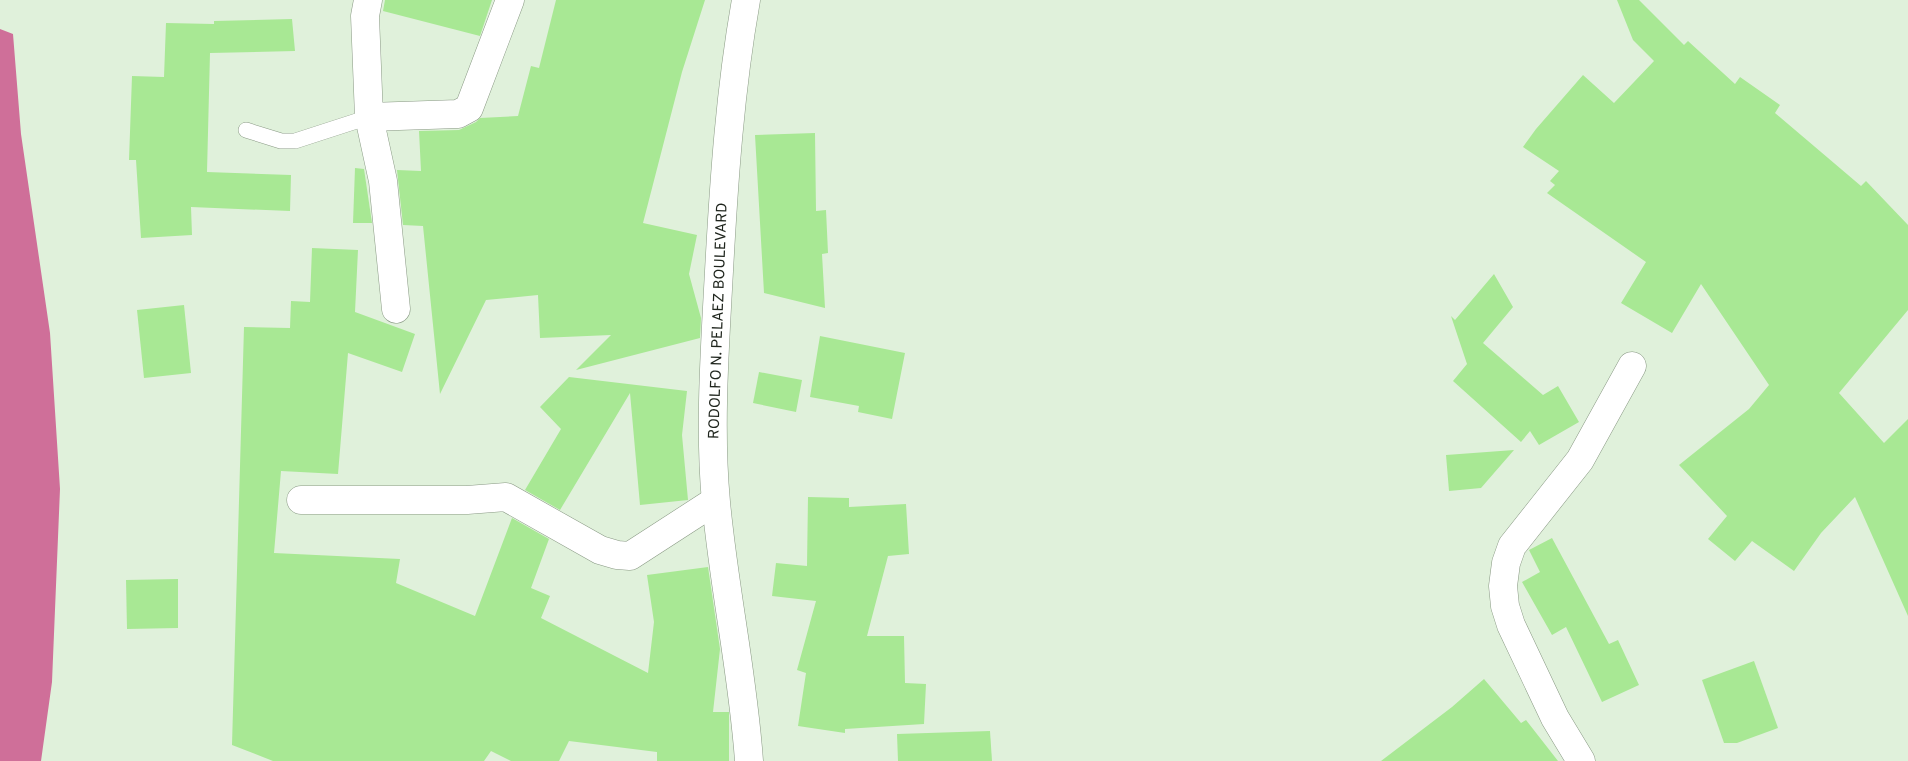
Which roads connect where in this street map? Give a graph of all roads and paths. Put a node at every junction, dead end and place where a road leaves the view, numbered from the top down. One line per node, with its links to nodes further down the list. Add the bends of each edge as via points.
1 (368, 0): 4 (street, via 365,16)
2 (510, 0): 4 (street, via 469,108 458,114)
3 (746, 0): 9 (street, RODOLFO N. PELAEZ BOULEVARD, via 730,101 714,353)
4 (369, 117): 5 (lane, via 295,141 281,141); 6 (street, via 383,181)
5 (246, 130)
6 (396, 309)
7 (1632, 366): 11 (street, via 1580,460 1512,546 1503,586 1510,625 1555,718)
8 (301, 500): 9 (street, via 506,497 600,550 630,556)
9 (716, 501): 10 (street, RODOLFO N. PELAEZ BOULEVARD)
10 (749, 761)
11 (1581, 761)

